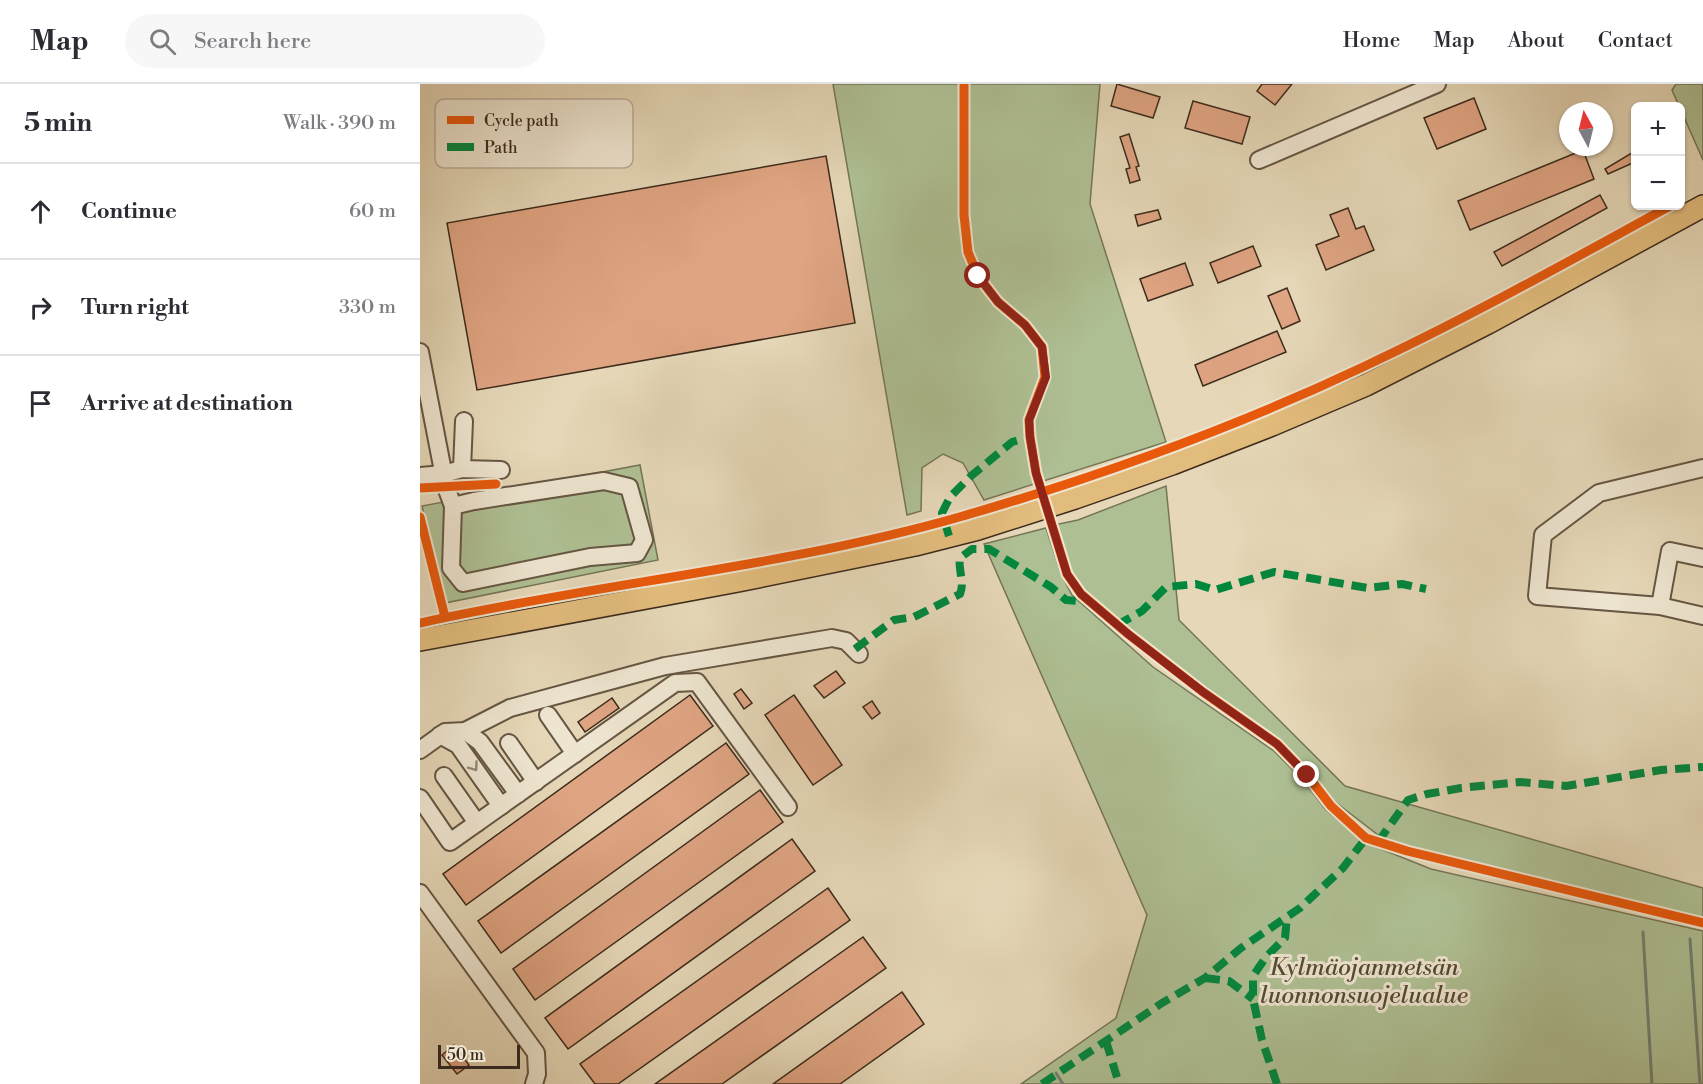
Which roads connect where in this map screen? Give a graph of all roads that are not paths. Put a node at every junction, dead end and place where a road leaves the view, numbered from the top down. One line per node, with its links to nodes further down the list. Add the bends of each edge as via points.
1 (1437, 84): 2 (street)
2 (1259, 160)
3 (1703, 206): 15 (main road, via 1366,385 1250,434 1075,498 978,529 894,549)
4 (420, 351): 9 (street)
5 (464, 421): 7 (street)
6 (1703, 468): 13 (street, via 1599,493 1543,535 1537,596)
7 (462, 469): 8 (street); 9 (street)
8 (501, 470)
9 (443, 474): 10 (street); 11 (street)
10 (420, 476)
11 (453, 506): 11 (street, via 451,568 463,583 590,557 637,553 644,540 629,487 604,481)
12 (1703, 558): 13 (street, via 1670,551)
13 (1660, 606): 14 (street)
14 (1703, 616)
15 (420, 639)
16 (859, 654): 18 (street, via 846,640 832,638 665,666 510,708)
17 (548, 715): 22 (street)
18 (465, 731): 19 (street); 25 (street, via 480,742)
19 (440, 735): 21 (street); 27 (street, one-way to 27, via 458,745)
20 (508, 743): 24 (street)
21 (420, 750)
22 (575, 754): 24 (street); 28 (street, via 675,683 697,682)
23 (444, 776): 29 (street)
24 (536, 782): 25 (street)
25 (518, 794): 27 (street)
26 (420, 798): 29 (street, via 450,842)
27 (501, 806): 29 (street)
28 (788, 807)
29 (477, 823)
30 (420, 893): 31 (street, via 536,1053)
31 (534, 1084)

